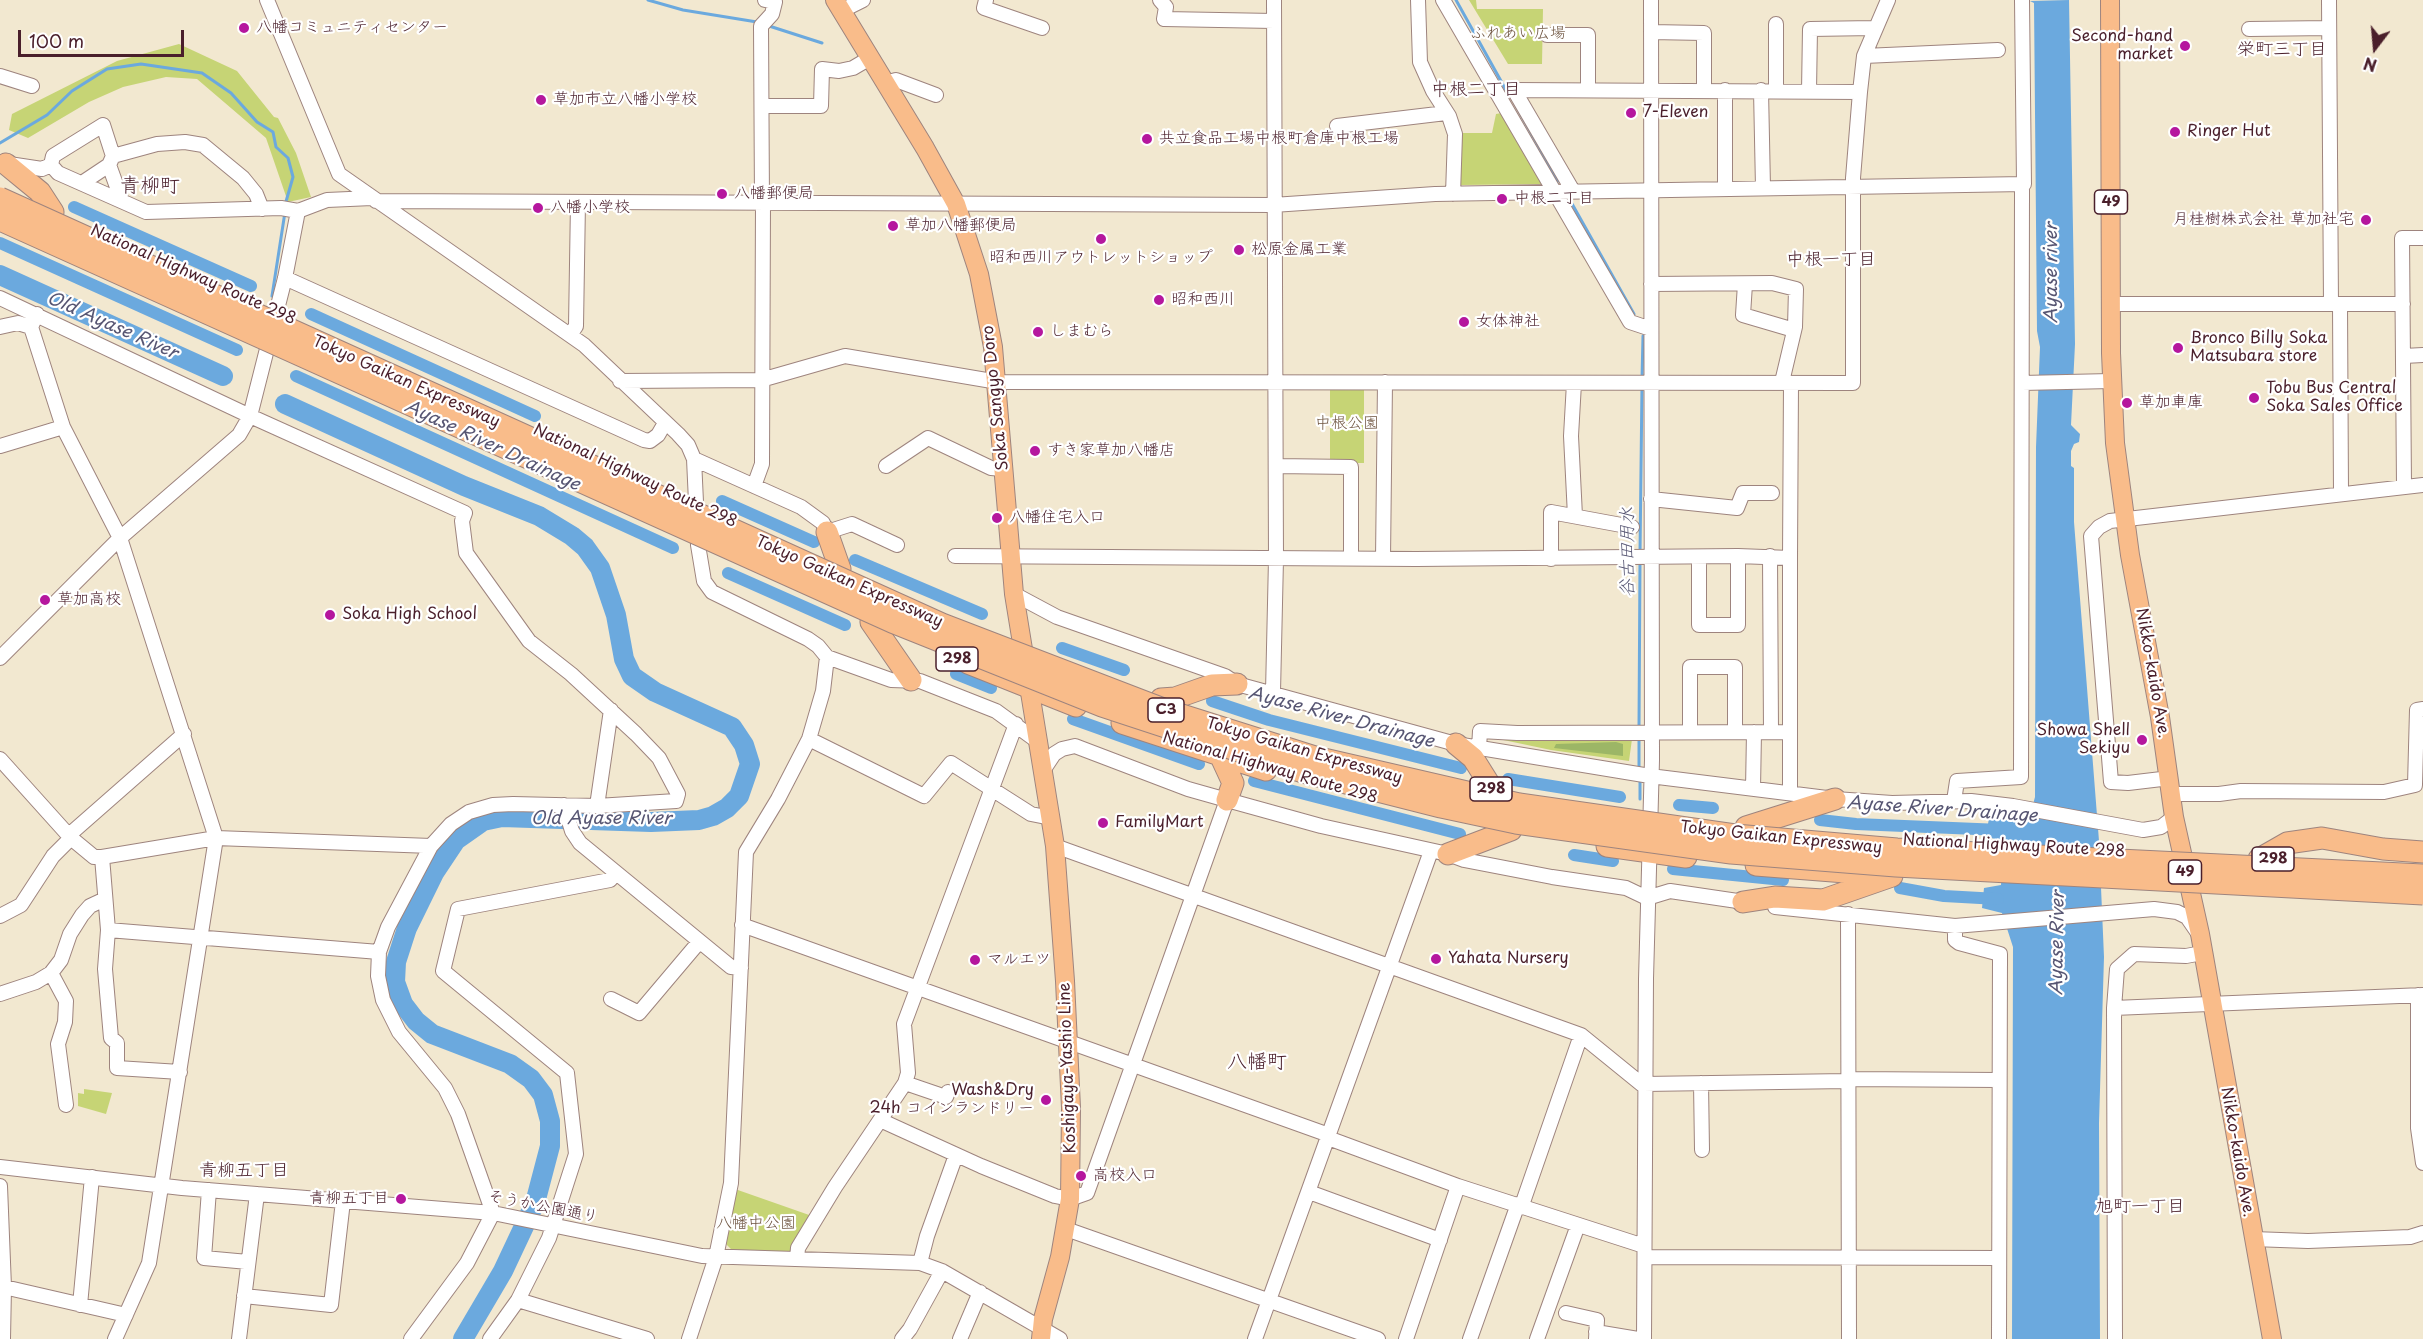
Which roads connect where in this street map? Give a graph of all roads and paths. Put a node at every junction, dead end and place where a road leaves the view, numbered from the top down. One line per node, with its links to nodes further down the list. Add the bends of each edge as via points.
1 (267, 0): 55 (street, via 339,174)
2 (765, 0): 38 (street, via 775,2 772,14 761,26)
3 (862, 0): 14 (street)
4 (986, 0): 17 (street, via 984,8)
5 (1160, 0): 15 (street, via 1166,7 1164,19)
6 (1274, 0): 15 (street)
7 (1418, 0): 39 (street, via 1420,62)
8 (1443, 0): 52 (street)
9 (1651, 0): 21 (street)
10 (1888, 0): 18 (street)
11 (2022, 0): 45 (street)
12 (2110, 0): 71 (main road, Nikko-kaido Ave. / 49)
13 (2329, 0): 19 (street)
14 (838, 6): 25 (main road, Soka Sangyo Doro)
15 (1274, 21): 60 (street)
16 (1776, 24): 34 (street)
17 (1042, 28)
18 (1874, 28): 24 (street); 35 (street, via 1810,29)
19 (2329, 28): 20 (street); 72 (street)
20 (2249, 29)
21 (1651, 32): 30 (street); 31 (street, via 1704,33)
22 (1547, 35): 29 (street, via 1588,35)
23 (1998, 50): 24 (street)
24 (1864, 57): 36 (street)
25 (870, 58): 27 (main road, Soka Sangyo Doro); 38 (street, via 840,71 822,69 821,106)
26 (0, 76): 28 (street)
27 (885, 83): 37 (street, via 896,80); 59 (main road, Soka Sangyo Doro)
28 (32, 86)
29 (1588, 90): 30 (street); 51 (street, via 1514,90)
30 (1651, 90): 31 (street); 50 (street)
31 (1704, 90): 32 (street)
32 (1725, 90): 33 (street); 48 (street)
33 (1761, 90): 34 (street); 49 (street)
34 (1776, 90): 35 (street)
35 (1809, 91): 36 (street)
36 (1860, 92): 46 (street)
37 (936, 95)
38 (763, 106): 58 (street)
39 (1446, 113): 40 (street); 53 (street, via 1455,134)
40 (1337, 126)
41 (3, 161): 43 (street, via 42,169); 62 (highway, via 40,192)
42 (111, 161): 43 (street, via 102,125 53,156); 44 (street); 56 (street); 61 (street, via 157,144 203,145 243,178)
43 (51, 165): 44 (street, via 58,173)
44 (82, 183): 56 (street)
45 (2022, 184): 46 (street); 92 (street)
46 (1853, 187): 49 (street); 90 (street, via 1854,383)
47 (0, 188): 62 (highway, National Highway Route 298 / 298)
48 (1725, 188): 49 (street); 50 (street)
49 (1763, 188)
50 (1651, 190): 51 (street); 68 (street)
51 (1574, 191): 52 (street)
52 (1553, 192): 53 (street); 77 (street, via 1630,322)
53 (1453, 194): 60 (street)
54 (0, 198): 183 (highway, Tokyo Gaikan Expressway / C3, bridge, via 942,624 1166,710 1316,757 1519,804 1735,835 1897,849)
55 (374, 200): 57 (street); 63 (street, via 327,200); 79 (street)
56 (122, 201): 61 (street, via 146,212)
57 (578, 202): 58 (street); 79 (street, via 576,326)
58 (762, 203): 59 (street); 83 (street)
59 (956, 204): 60 (street); 86 (main road, Soka Sangyo Doro, via 979,274)
60 (1273, 205): 87 (street)
61 (262, 209): 63 (street)
62 (53, 212): 74 (highway, National Highway Route 298 / 298)
63 (298, 212): 67 (street)
64 (0, 220): 186 (highway, Tokyo Gaikan Expressway / C3, bridge, via 913,631 1102,706 1303,772 1516,823 1731,853 1908,867)
65 (0, 228): 80 (highway, National Highway Route 298 / 298)
66 (2423, 238): 73 (street, via 2403,238)
67 (285, 278): 74 (street); 94 (street, via 644,440 658,435)
68 (1651, 284): 69 (street); 77 (street)
69 (1745, 284): 78 (street, via 1743,315); 78 (street, via 1772,283 1796,289)
70 (0, 298): 75 (street)
71 (2111, 304): 72 (street); 85 (main road, Nikko-kaido Ave. / 49)
72 (2335, 304): 73 (street); 105 (street)
73 (2403, 304): 81 (street)
74 (276, 313): 80 (street); 107 (highway, National Highway Route 298 / 298)
75 (34, 321): 76 (street); 93 (street); 95 (street)
76 (0, 327)
77 (1651, 329): 89 (street)
78 (1794, 330): 90 (street)
79 (570, 335): 84 (street)
80 (267, 350): 93 (street); 113 (highway, National Highway Route 298 / 298)
81 (2404, 356): 82 (street); 103 (street)
82 (2423, 356)
83 (761, 380): 84 (street); 86 (street, via 845,356); 102 (street, via 762,464)
84 (620, 381): 94 (street)
85 (2111, 381): 92 (street); 109 (main road, Nikko-kaido Ave. / 49)
86 (998, 382): 87 (street); 100 (main road, Soka Sangyo Doro)
87 (1276, 382): 88 (street); 99 (street)
88 (1385, 382): 91 (street); 124 (street)
89 (1651, 382): 90 (street); 91 (street); 106 (street)
90 (1787, 382): 121 (street)
91 (1574, 383): 108 (street, via 1571,436)
92 (2022, 383): 163 (street, via 2021,777 1957,781)
93 (249, 416): 112 (street, via 232,443); 138 (street, via 465,513 462,521 466,553 492,592 529,641)
94 (665, 423): 97 (street, via 688,445)
95 (63, 427): 96 (street); 112 (street)
96 (0, 446)
97 (694, 459): 102 (street); 107 (street)
98 (886, 466): 100 (street, via 928,438 991,468)
99 (1276, 466): 122 (street); 123 (street, via 1351,467)
100 (1003, 469): 115 (main road, Soka Sangyo Doro)
101 (2423, 485): 103 (street)
102 (754, 486): 111 (street, via 812,513)
103 (2404, 486): 105 (street)
104 (1772, 493): 106 (street, via 1743,493 1737,508)
105 (2341, 494): 109 (street)
106 (1651, 500): 117 (street)
107 (696, 504): 113 (street); 126 (highway, National Highway Route 298 / 298)
108 (1575, 516): 110 (street); 125 (street, via 1551,512)
109 (2125, 520): 156 (main road, Nikko-kaido Ave. / 49); 156 (street, via 2110,521 2091,536 2108,769 2111,782)
110 (1632, 527)
111 (827, 532): 114 (street, via 852,524); 126 (highway)
112 (120, 537): 131 (street); 146 (street)
113 (698, 545): 128 (highway, National Highway Route 298 / 298); 130 (street, via 700,570 712,592 808,639)
114 (897, 545)
115 (1010, 555): 116 (street); 122 (street); 127 (main road, Soka Sangyo Doro)
116 (955, 556)
117 (1650, 556): 118 (street); 125 (street); 141 (street)
118 (1699, 556): 119 (street); 119 (street, via 1699,625 1738,625)
119 (1738, 556): 120 (street)
120 (1770, 556): 121 (street); 144 (street)
121 (1790, 558): 145 (street)
122 (1276, 559): 123 (street); 135 (street)
123 (1351, 559): 124 (street)
124 (1383, 559): 125 (street)
125 (1551, 559)
126 (840, 569): 129 (highway, National Highway Route 298 / 298)
127 (1014, 594): 129 (main road, Soka Sangyo Doro); 133 (street, via 1057,617 1225,676)
128 (872, 622): 132 (highway); 134 (highway, National Highway Route 298 / 298)
129 (1020, 646): 134 (main road, Soka Sangyo Doro); 136 (highway, National Highway Route 298 / 298)
130 (826, 657): 132 (street, via 882,678); 147 (street, via 823,691)
131 (0, 658)
132 (911, 680): 139 (street, via 996,711)
133 (1237, 684): 135 (street); 136 (highway)
134 (1029, 689): 148 (main road, Koshigaya-Yashio Line); 152 (highway, National Highway Route 298 / 298)
135 (1273, 692): 149 (street)
136 (1161, 699): 159 (highway, National Highway Route 298 / 298, via 1321,749)
137 (2423, 709): 151 (street, via 2417,710)
138 (611, 710): 164 (street); 164 (street, via 660,758 678,794 676,801)
139 (1016, 724): 148 (street); 157 (street)
140 (1690, 731): 141 (street); 142 (street); 142 (street, via 1690,667 1735,667)
141 (1651, 732): 150 (street, via 1517,734 1480,730); 155 (street)
142 (1735, 732): 143 (street)
143 (1754, 732): 144 (street); 158 (street)
144 (1771, 732): 145 (street)
145 (1790, 732): 160 (street)
146 (184, 734): 171 (street); 172 (street)
147 (809, 739): 157 (street, via 924,796 951,763); 194 (street, via 746,852)
148 (1040, 743): 154 (main road, Koshigaya-Yashio Line)
149 (1456, 744): 150 (street); 159 (highway, via 1473,758)
150 (1479, 748): 155 (street)
151 (2420, 753): 156 (street, via 2415,785 2384,792 2241,790 2219,794)
152 (1221, 757): 162 (highway, via 1233,783); 170 (highway, National Highway Route 298 / 298, via 1342,791)
153 (0, 759): 171 (street)
154 (1044, 770): 162 (street, via 1054,754 1075,746); 168 (main road, Koshigaya-Yashio Line)
155 (1650, 776): 158 (street); 166 (street)
156 (2170, 786): 167 (main road, Nikko-kaido Ave. / 49)
157 (991, 789): 168 (street, via 1031,814); 205 (street)
158 (1753, 789): 160 (street)
159 (1493, 790): 166 (highway, National Highway Route 298 / 298)
160 (1790, 793): 161 (street)
161 (1834, 799): 163 (street, via 1892,803); 169 (highway)
162 (1227, 800): 175 (street); 187 (street)
163 (1954, 801): 167 (street, via 2013,806 2151,830)
164 (597, 806): 165 (street)
165 (564, 808): 173 (street, via 494,805 469,812 451,824); 182 (street, via 580,843)
166 (1649, 815): 169 (highway, National Highway Route 298 / 298); 176 (street)
167 (2174, 817): 178 (main road, Nikko-kaido Ave. / 49)
168 (1052, 818): 174 (main road, Koshigaya-Yashio Line)
169 (1746, 827): 178 (highway, National Highway Route 298 / 298)
170 (1511, 830): 175 (highway); 176 (highway, National Highway Route 298 / 298)
171 (70, 837): 179 (street, via 94,857); 193 (street, via 21,905)
172 (216, 838): 173 (street); 179 (street); 198 (street)
173 (431, 846): 200 (street)
174 (1055, 846): 187 (street); 212 (main road, Koshigaya-Yashio Line)
175 (1439, 852): 188 (street, via 1541,875 1626,888); 202 (street)
176 (1648, 852): 184 (highway, National Highway Route 298 / 298); 188 (street)
177 (2423, 852): 180 (highway, via 2322,838 2287,843)
178 (2181, 855): 180 (highway, National Highway Route 298 / 298); 185 (main road, Nikko-kaido Ave. / 49)
179 (102, 857): 189 (street)
180 (2259, 859): 181 (highway, National Highway Route 298 / 298)
181 (2423, 866)
182 (616, 873): 199 (street); 239 (street, via 610,880 458,909 443,970 569,1076 576,1154)
183 (2423, 875)
184 (1892, 876): 185 (highway, National Highway Route 298 / 298); 190 (highway, via 1823,900 1775,897)
185 (2189, 892): 191 (highway, National Highway Route 298 / 298); 197 (main road, Nikko-kaido Ave. / 49)
186 (2423, 894)
187 (1194, 895): 202 (street); 213 (street)
188 (1647, 898): 190 (street, via 1670,891); 219 (street)
189 (105, 899): 196 (street); 204 (street, via 82,915)
190 (1743, 902): 192 (street)
191 (2423, 903)
192 (1848, 914): 195 (street); 215 (street)
193 (0, 916)
194 (742, 925): 203 (street); 205 (street)
195 (1955, 926): 197 (street, via 2154,909 2187,917); 216 (street, via 1955,940 1959,943 2000,954)
196 (108, 930): 198 (street); 214 (street, via 105,969 111,1038 117,1043 117,1068)
197 (2200, 934): 201 (main road, Nikko-kaido Ave. / 49)
198 (203, 936): 200 (street); 214 (street)
199 (699, 942): 203 (street, via 730,967); 208 (street, via 639,1013)
200 (379, 952): 238 (street, via 383,1000 399,1032 454,1106)
201 (2202, 953): 209 (main road, Nikko-kaido Ave. / 49); 210 (street, via 2134,954 2117,969)
202 (1389, 966): 211 (street); 223 (street)
203 (741, 968): 246 (street, via 731,1183)
204 (51, 973): 206 (street); 221 (street, via 66,1001 58,1044)
205 (916, 986): 212 (street); 217 (street, via 904,1024 908,1073)
206 (0, 994)
207 (2421, 995): 209 (street); 226 (street, via 2418,1128)
208 (611, 999)
209 (2211, 1003): 210 (street); 243 (main road, Nikko-kaido Ave. / 49)
210 (2114, 1008): 282 (street)
211 (1581, 1035): 219 (street); 237 (street)
212 (1067, 1039): 213 (street); 235 (main road, Koshigaya-Yashio Line)
213 (1135, 1064): 223 (street); 235 (street, via 1087,1193)
214 (180, 1072): 230 (street)
215 (1847, 1080): 216 (street); 218 (street); 247 (street)
216 (1999, 1080): 248 (street)
217 (904, 1083): 220 (street, via 946,1097); 222 (street)
218 (1701, 1083): 219 (street); 224 (street)
219 (1645, 1085): 245 (street)
220 (948, 1092)
221 (66, 1100)
222 (880, 1120): 225 (street); 249 (street, via 798,1248)
223 (1329, 1136): 231 (street); 233 (street)
224 (1702, 1150)
225 (956, 1155): 235 (street); 251 (street)
226 (2423, 1163)
227 (0, 1167): 228 (street, そうか公園通り)
228 (92, 1177): 230 (street, そうか公園通り); 258 (street)
229 (0, 1186): 253 (street)
230 (162, 1186): 232 (street, そうか公園通り); 260 (street, via 149,1263)
231 (1458, 1186): 237 (street); 244 (street)
232 (209, 1190): 234 (street, そうか公園通り); 250 (street, via 204,1258)
233 (1309, 1192): 244 (street); 257 (street)
234 (256, 1194): 236 (street, そうか公園通り); 250 (street)
235 (1070, 1199): 241 (main road, Koshigaya-Yashio Line)
236 (343, 1202): 238 (street, そうか公園通り); 255 (street, via 331,1305)
237 (1520, 1204): 240 (street); 276 (street)
238 (499, 1214): 239 (street, そうか公園通り); 266 (street)
239 (550, 1224): 246 (street, そうか公園通り); 256 (street)
240 (1578, 1225): 245 (street); 277 (street)
241 (1066, 1228): 257 (street); 261 (main road, Koshigaya-Yashio Line)
242 (2423, 1233): 243 (street, via 2410,1237 2308,1241)
243 (2253, 1239): 283 (main road, Nikko-kaido Ave. / 49)
244 (1440, 1240): 275 (street)
245 (1644, 1251): 247 (street); 279 (street)
246 (716, 1257): 249 (street, そうか公園通り); 269 (street)
247 (1849, 1257): 248 (street); 280 (street)
248 (1999, 1258): 281 (street)
249 (797, 1259): 251 (street, そうか公園通り)
250 (248, 1262): 255 (street)
251 (920, 1263): 252 (street, そうか公園通り)
252 (942, 1271): 254 (street, そうか公園通り); 270 (street)
253 (2, 1286): 258 (street); 263 (street)
254 (980, 1292): 261 (street, そうか公園通り); 271 (street)
255 (243, 1296): 265 (street)
256 (518, 1300): 267 (street); 268 (street)
257 (1268, 1301): 273 (street); 274 (street)
258 (80, 1305): 260 (street)
259 (1566, 1313): 262 (street, via 1597,1320)
260 (126, 1316): 264 (street)
261 (1042, 1334): 272 (street, そうか公園通り)
262 (1596, 1336): 278 (street)
263 (3, 1339)
264 (115, 1339)
265 (239, 1339)
266 (411, 1339)
267 (490, 1339)
268 (647, 1339)
269 (689, 1339)
270 (902, 1339)
271 (960, 1339)
272 (1060, 1339)
273 (1255, 1339)
274 (1378, 1339)
275 (1406, 1339)
276 (1470, 1339)
277 (1537, 1339)
278 (1638, 1339)
279 (1644, 1339)
280 (1849, 1339)
281 (1999, 1339)
282 (2115, 1339)
283 (2272, 1339)

